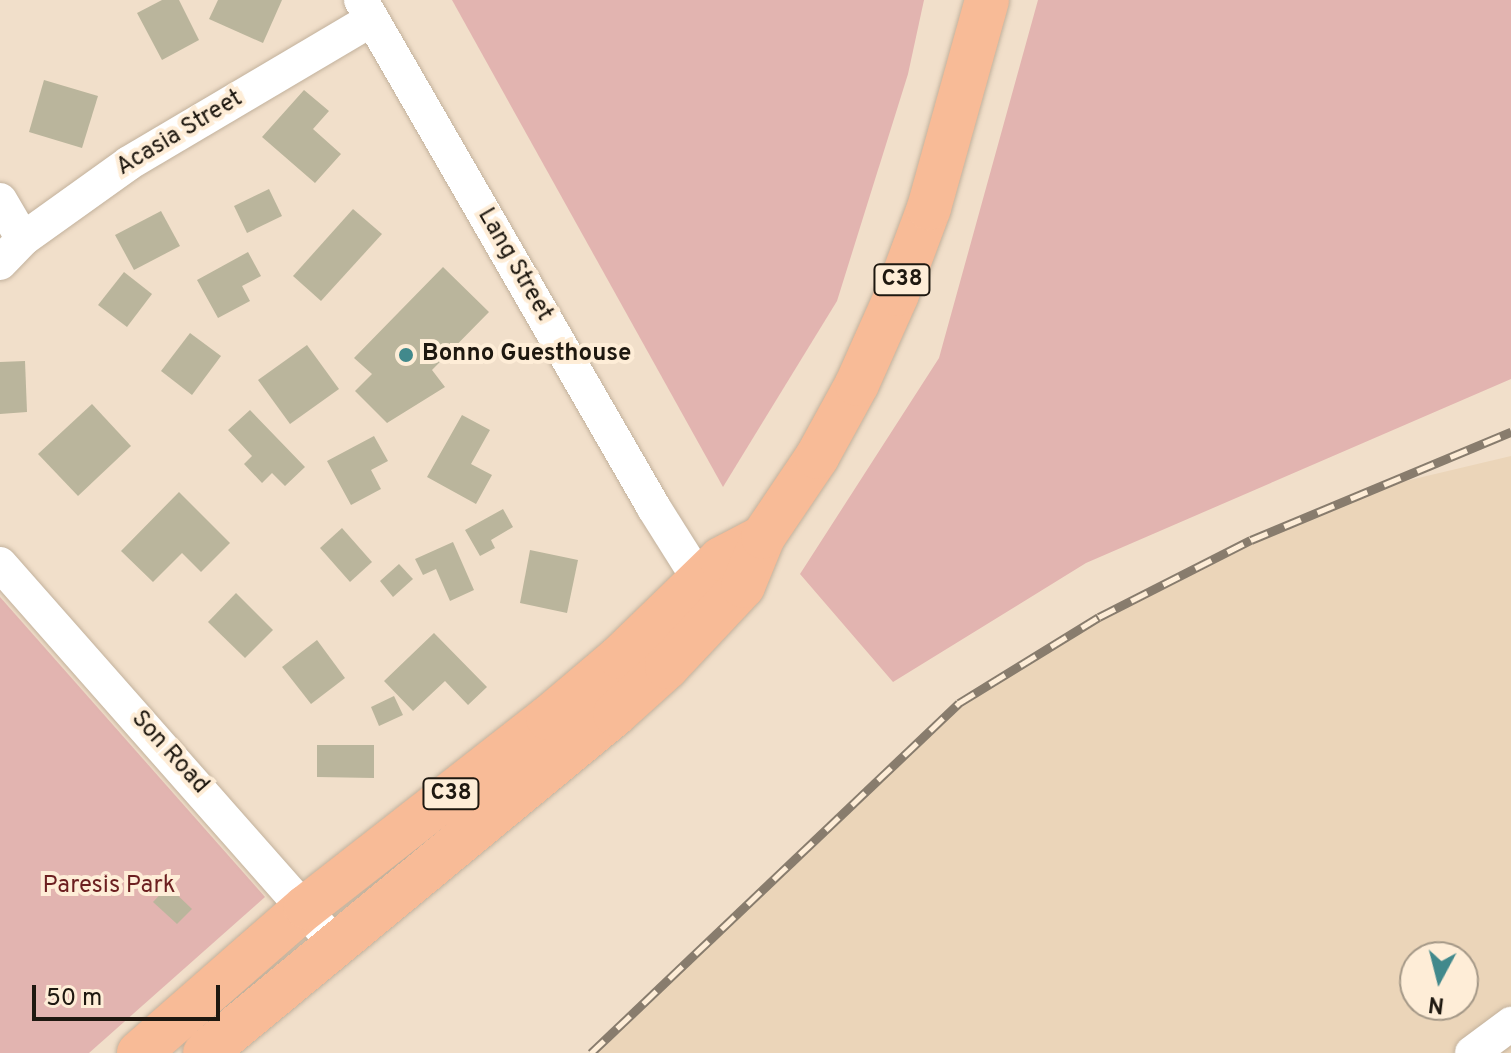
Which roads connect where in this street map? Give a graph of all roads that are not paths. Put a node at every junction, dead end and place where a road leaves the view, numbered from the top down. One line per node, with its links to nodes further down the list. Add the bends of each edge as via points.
1 (987, 0): 6 (main road, C38, via 929,208 857,384 817,457 763,537 721,559)
2 (366, 10): 4 (street, Acasia Street, via 129,163); 6 (street, Lang Street)
3 (0, 200): 4 (street)
4 (11, 251)
5 (0, 564): 7 (street, Son Road)
6 (709, 597): 7 (main road, C38, via 620,657); 8 (main road, C38, via 667,667)
7 (306, 907): 8 (street, Son Road); 10 (main road, C38)
8 (335, 944): 11 (main road, C38)
9 (1511, 1024): 12 (street)
10 (139, 1053)
11 (205, 1053)
12 (1472, 1053)

